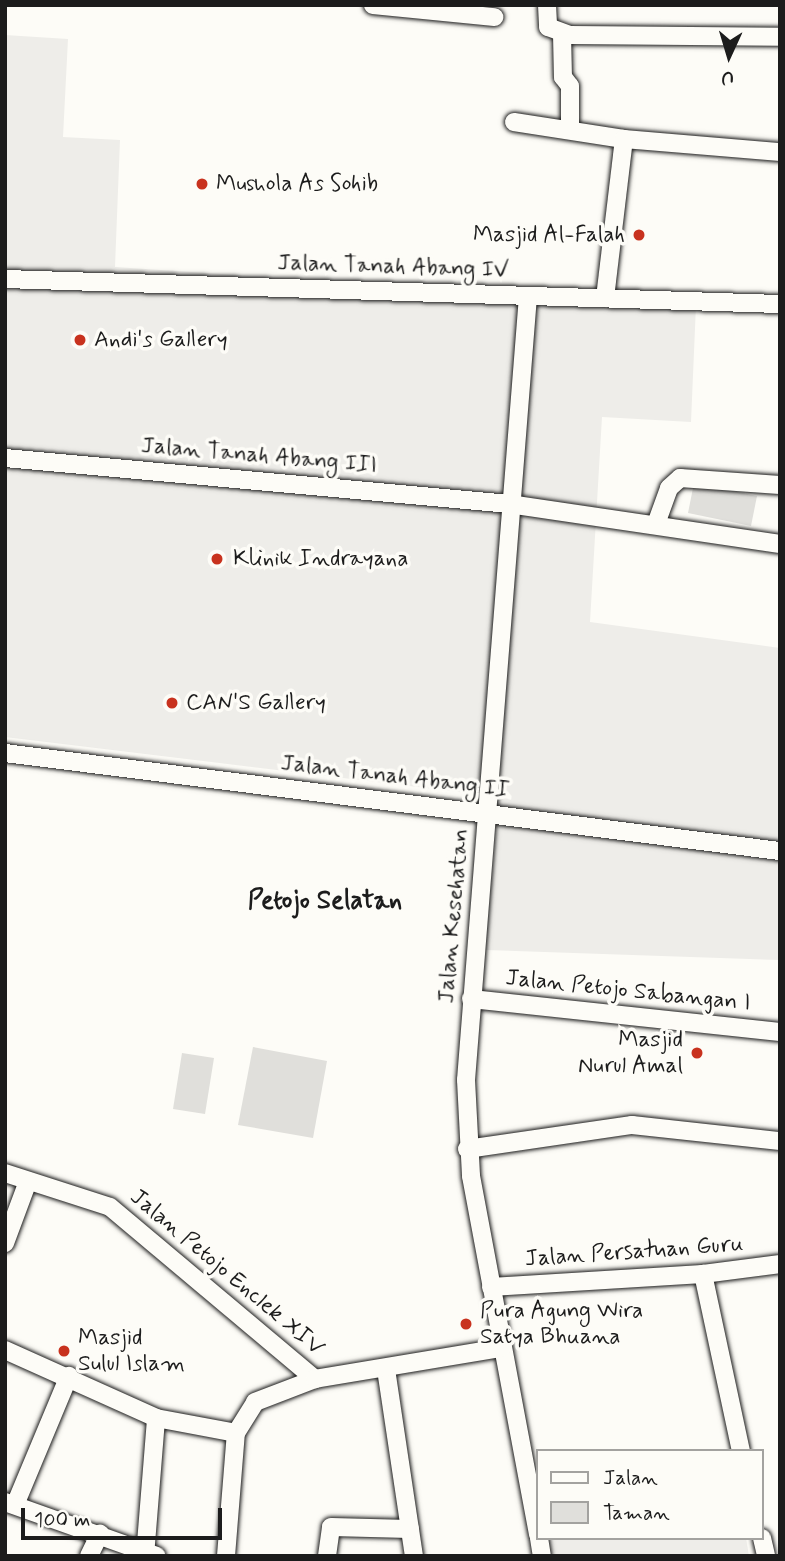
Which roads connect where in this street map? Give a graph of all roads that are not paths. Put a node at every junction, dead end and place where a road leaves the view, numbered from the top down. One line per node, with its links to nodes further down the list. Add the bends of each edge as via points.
1 (373, 5): 3 (street)
2 (547, 5): 4 (street, via 548,27)
3 (494, 17)
4 (562, 34): 5 (street, via 652,39); 7 (street, via 563,78 570,86)
5 (780, 37)
6 (514, 122): 7 (street)
7 (570, 130): 8 (street)
8 (624, 139): 9 (street); 12 (street)
9 (780, 152)
10 (5, 279): 11 (street, Jalan Tanah Abang IV)
11 (528, 296): 12 (street, Jalan Tanah Abang IV); 16 (street, Jalan Kesehatan)
12 (605, 298): 13 (street, Jalan Tanah Abang IV)
13 (780, 304)
14 (5, 458): 16 (street, Jalan Tanah Abang III)
15 (780, 485): 17 (street, via 680,478 669,488)
16 (509, 504): 17 (street, Jalan Tanah Abang III); 20 (street, Jalan Kesehatan)
17 (656, 524): 18 (street, Jalan Tanah Abang III)
18 (780, 544)
19 (5, 753): 20 (street, Jalan Tanah Abang II)
20 (487, 813): 21 (street, Jalan Tanah Abang II); 22 (street, Jalan Kesehatan)
21 (780, 851)
22 (471, 999): 23 (street, Jalan Petojo Sabangan I); 25 (street, Jalan Kesehatan)
23 (780, 1032)
24 (780, 1141): 25 (street, via 637,1125)
25 (467, 1149): 31 (street, Jalan Kesehatan)
26 (5, 1173): 27 (street, Jalan Petojo Enclek XIV)
27 (28, 1181): 28 (street); 36 (street, Jalan Petojo Enclek XIV, via 110,1208)
28 (5, 1243)
29 (780, 1264): 30 (street, Jalan Persatuan Guru)
30 (703, 1274): 31 (street, Jalan Persatuan Guru); 39 (street)
31 (491, 1287): 32 (street, Jalan Kesehatan)
32 (501, 1348): 34 (street); 41 (street, Jalan Kesehatan)
33 (5, 1350): 35 (street)
34 (386, 1369): 36 (street); 42 (street)
35 (69, 1376): 37 (street); 40 (street)
36 (315, 1379): 38 (street, via 255,1402)
37 (156, 1418): 38 (street); 44 (street)
38 (236, 1433): 46 (street)
39 (741, 1449)
40 (10, 1503): 43 (street)
41 (536, 1514)
42 (410, 1529): 47 (street, via 331,1527); 48 (street)
43 (100, 1533): 44 (street); 45 (street)
44 (149, 1554)
45 (89, 1556)
46 (226, 1556)
47 (327, 1556)
48 (415, 1556)

